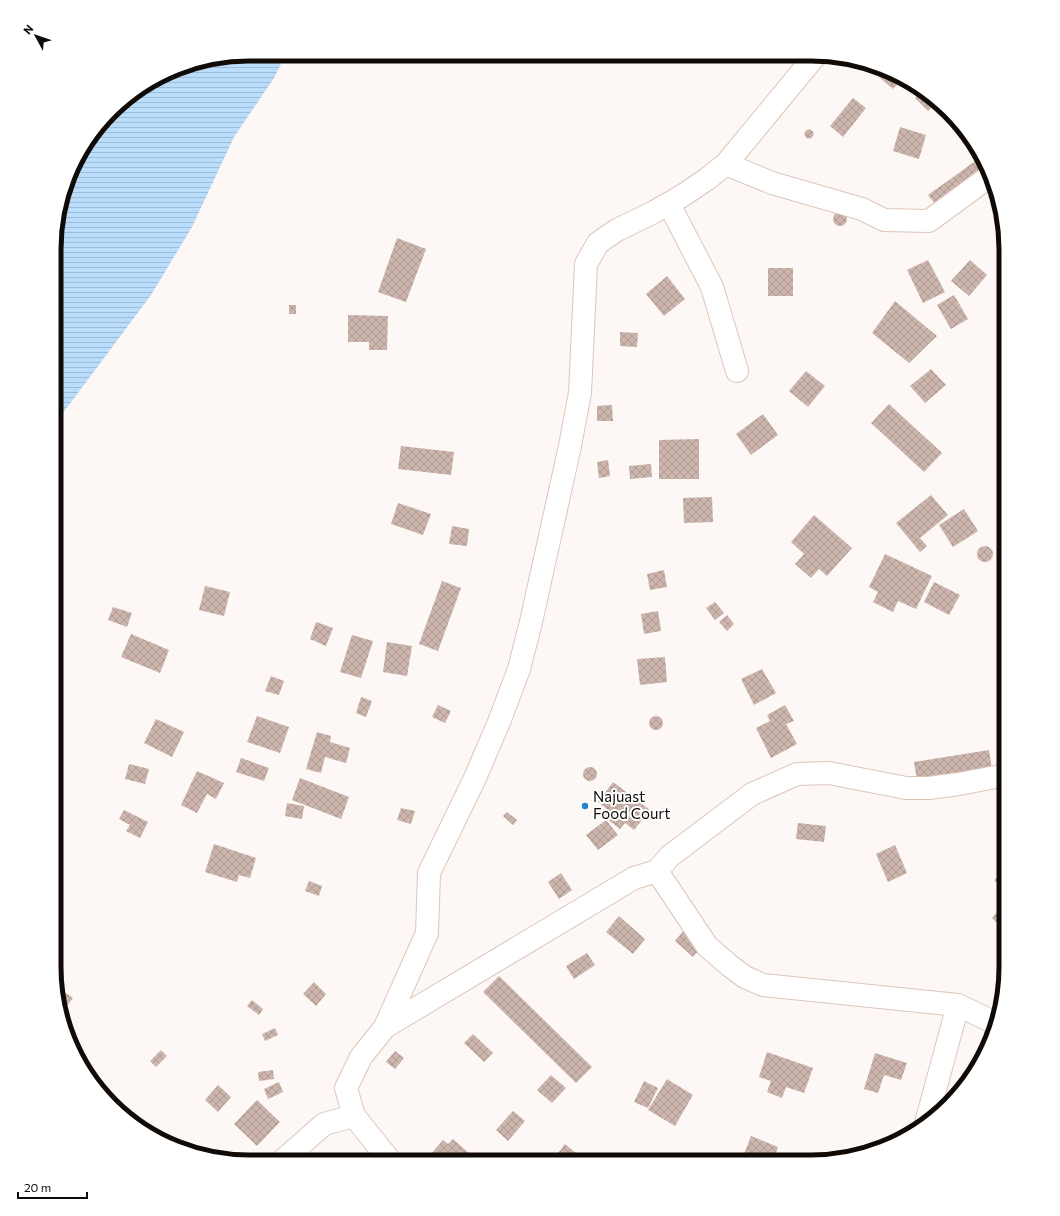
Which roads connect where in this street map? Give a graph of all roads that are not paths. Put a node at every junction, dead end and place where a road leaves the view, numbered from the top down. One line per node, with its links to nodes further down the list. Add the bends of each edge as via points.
1 (811, 61): 2 (street)
2 (726, 164): 3 (street, via 772,183 862,209 884,220 929,221); 4 (street)
3 (986, 179)
4 (669, 204): 5 (street, via 712,287); 10 (street, via 617,230 598,243 586,264 580,393 530,629 519,669 499,722 429,873 427,933)
5 (737, 371)
6 (999, 776): 7 (street, via 959,784 913,788 829,773 797,774 752,794 670,856)
7 (658, 871): 8 (street, via 707,946 730,966 763,985); 10 (street, via 634,878)
8 (958, 1005): 9 (street); 11 (street)
9 (991, 1021)
10 (385, 1027): 12 (street, via 361,1057 346,1088)
11 (929, 1114)
12 (354, 1116): 13 (street, via 324,1124); 14 (street)
13 (289, 1155)
14 (385, 1155)

